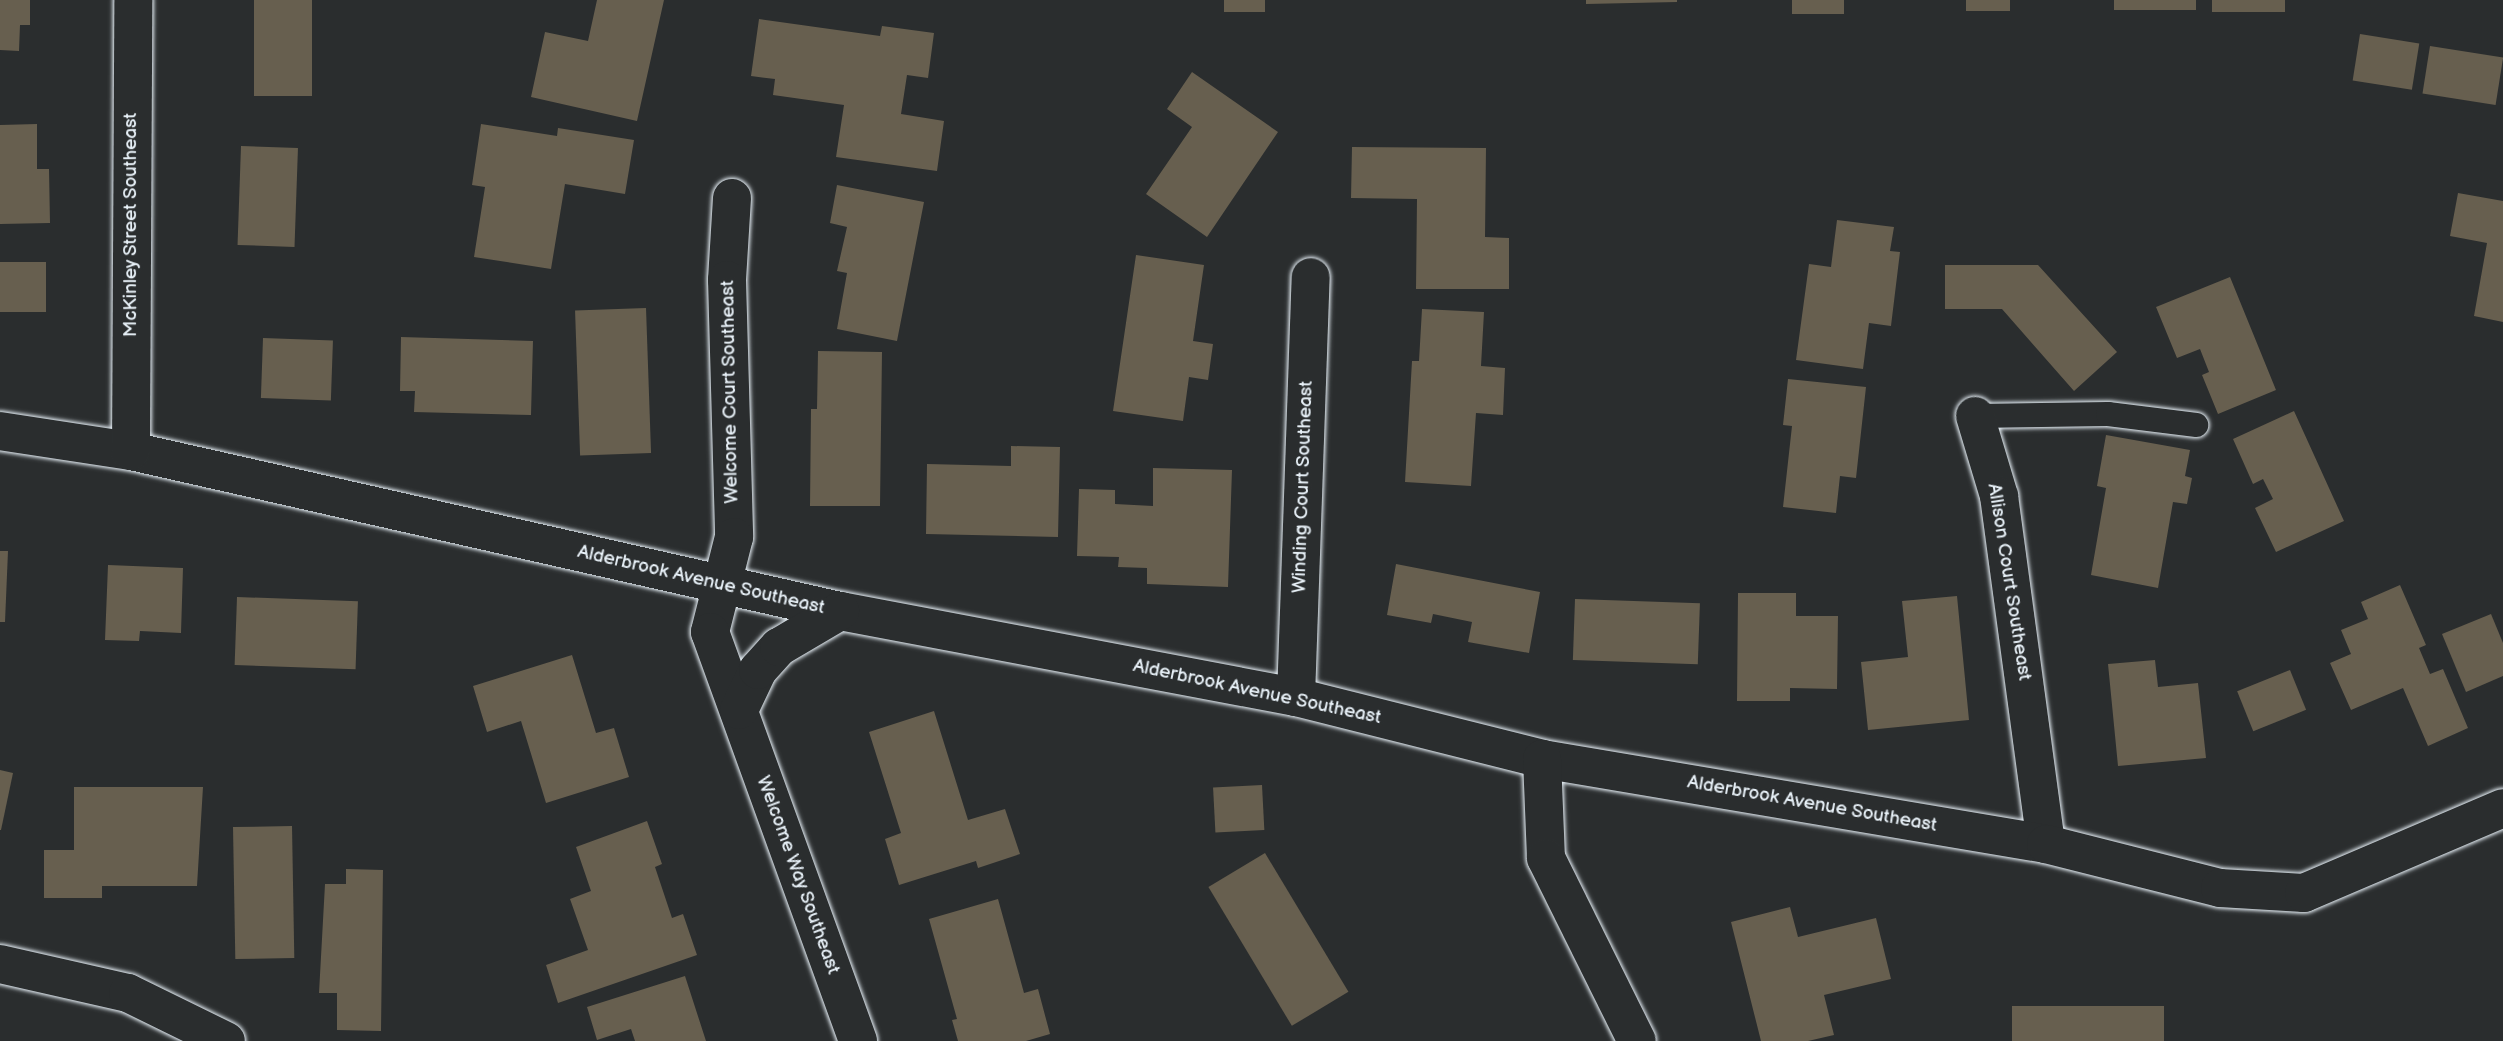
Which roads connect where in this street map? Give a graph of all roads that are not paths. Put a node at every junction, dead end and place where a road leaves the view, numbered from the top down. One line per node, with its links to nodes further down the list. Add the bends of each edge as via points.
1 (133, 0): 7 (street, McKinley Street Southeast)
2 (732, 198): 8 (street, Welcome Court Southeast, via 727,280 734,537)
3 (1311, 277): 10 (street, Winding Court Southeast)
4 (1975, 416): 5 (lane, Allison Court Southeast, via 2108,414); 14 (street, Allison Court Southeast, via 1999,496)
5 (2196, 425)
6 (0, 431): 7 (street, Alderbrook Avenue Southeast)
7 (131, 451): 8 (street, Alderbrook Avenue Southeast)
8 (725, 585): 9 (street, Alderbrook Avenue Southeast); 11 (street, Welcome Way Southeast, via 710,632)
9 (840, 611): 10 (street, Alderbrook Avenue Southeast); 11 (street, via 779,647 758,670)
10 (1296, 697): 12 (street, Alderbrook Avenue Southeast)
11 (739, 709): 17 (street, Welcome Way Southeast)
12 (1542, 759): 14 (street, Alderbrook Avenue Southeast); 18 (street, via 1546,858)
13 (2503, 808): 14 (street, Alderbrook Avenue Southeast, via 2304,893 2220,888)
14 (2046, 844)
15 (0, 964): 16 (street, via 128,993)
16 (226, 1041)
17 (858, 1041)
18 (1637, 1041)

